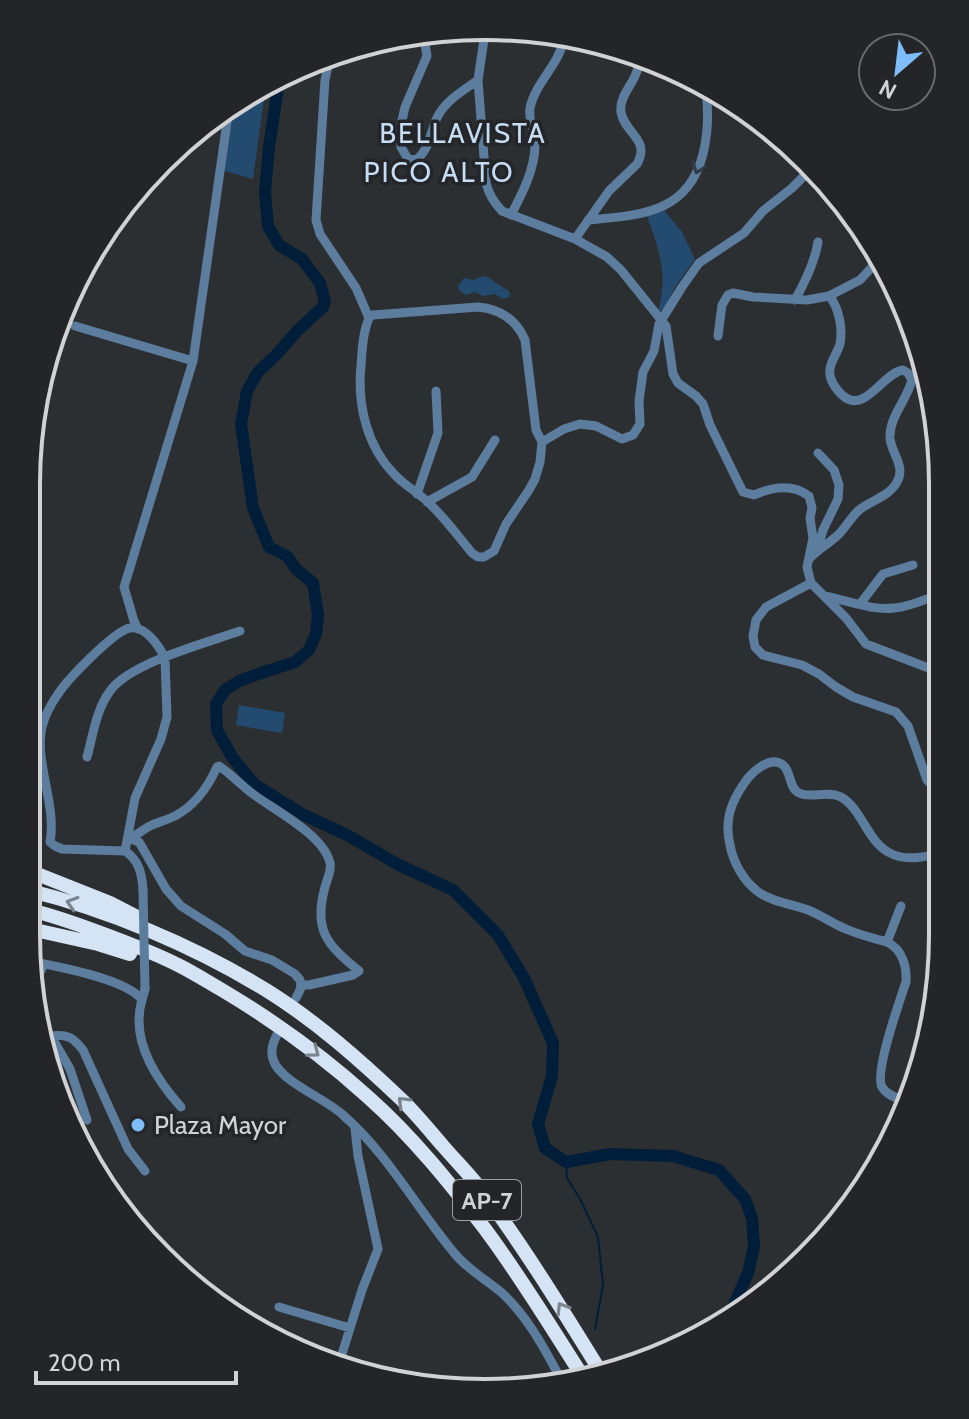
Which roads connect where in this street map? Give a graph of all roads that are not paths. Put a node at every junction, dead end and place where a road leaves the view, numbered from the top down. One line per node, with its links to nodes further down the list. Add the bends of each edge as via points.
1 (484, 40): 6 (street)
2 (425, 44): 6 (street, via 427,56 401,125 401,147 408,159 420,158 441,111)
3 (561, 47): 10 (street, via 530,109 535,147)
4 (638, 68): 11 (street, via 620,108 639,142 641,158)
5 (327, 69): 17 (street, via 316,220)
6 (478, 80): 10 (street, via 486,183 496,204)
7 (707, 100): 11 (street, one-way to 11, via 704,152 695,179 681,196 665,206)
8 (227, 123): 21 (street)
9 (802, 174): 18 (street, via 744,233 699,263)
10 (511, 215): 12 (street)
11 (588, 220): 12 (street)
12 (575, 239): 18 (street, via 621,270)
13 (818, 242): 16 (street)
14 (872, 267): 15 (street, via 860,280)
15 (829, 296): 16 (street); 28 (street, via 840,329 830,377 840,393 856,402 865,399 895,371 903,370 912,380 891,427 901,474 897,483)
16 (795, 300): 20 (street, via 728,295)
17 (369, 318): 24 (street, via 478,307 506,315 525,340); 26 (street, via 359,387 364,418 385,463)
18 (661, 321): 24 (street, via 641,379 640,424 633,435 622,439 580,424); 28 (street, via 668,332 673,374 703,404 743,492 790,488 809,496)
19 (75, 326): 21 (street)
20 (718, 336)
21 (193, 361): 34 (street, via 124,587)
22 (436, 391): 26 (street, via 438,433)
23 (495, 440): 27 (street, via 472,477)
24 (542, 442): 27 (street, via 535,479 494,551 484,557 472,553)
25 (818, 453): 28 (street, via 834,470 839,485 838,499)
26 (417, 494): 27 (street)
27 (427, 502)
28 (813, 554): 30 (street, via 807,567)
29 (913, 565): 33 (street, via 883,574)
30 (811, 583): 31 (street); 39 (street, via 766,607 756,620 755,647 763,655 802,665 853,697 896,712 908,726)
31 (823, 596): 33 (street); 37 (street, via 866,644)
32 (929, 598): 33 (street, via 895,608)
33 (860, 604)
34 (138, 629): 36 (street); 41 (street, via 116,635 68,680 48,711 40,738 52,821 50,842 62,849)
35 (240, 631): 36 (street)
36 (165, 658): 38 (street, via 122,678 110,690); 40 (street, via 167,717 135,798)
37 (929, 668)
38 (87, 757)
39 (929, 782)
40 (129, 839): 41 (street); 54 (street, via 139,842 181,906 245,951 285,966); 54 (street, via 189,806 219,766 307,832 331,866 321,900 323,931 329,944 359,971)
41 (125, 851): 56 (street, bridge, via 134,857 142,876)
42 (929, 855): 48 (street, via 910,858 888,852 849,803 826,793 799,793 779,763 765,764 749,776 730,807 732,856 757,891)
43 (40, 875): 51 (highway, via 110,903)
44 (40, 894): 51 (highway, AP-7, one-way to 44, via 137,925)
45 (901, 906): 48 (street)
46 (40, 913): 53 (highway, AP-7, via 134,945)
47 (40, 931): 53 (highway, via 98,944)
48 (887, 942): 60 (street, via 898,951 907,972 880,1074 886,1092)
49 (41, 963): 50 (street)
50 (44, 964): 52 (street); 56 (street, via 101,978)
51 (222, 964): 68 (highway, AP-7, one-way to 51, via 478,1186 404,1102 310,1020)
52 (42, 969)
53 (202, 979): 69 (highway, AP-7, one-way to 69, via 312,1051 406,1135 487,1231)
54 (301, 985): 55 (street)
55 (296, 998)
56 (142, 1000): 61 (street, via 138,1030 151,1069)
57 (280, 1029): 63 (street, via 271,1052 276,1065)
58 (52, 1036): 64 (street, via 65,1034 83,1050 128,1149)
59 (53, 1039): 62 (street, via 70,1069)
60 (898, 1098)
61 (181, 1107)
62 (87, 1120)
63 (355, 1128): 66 (street, via 378,1249); 70 (street, via 456,1255 523,1316)
64 (145, 1171)
65 (279, 1307): 66 (street)
66 (350, 1328): 67 (street)
67 (343, 1355)
68 (596, 1365)
69 (578, 1369)
70 (557, 1372)

